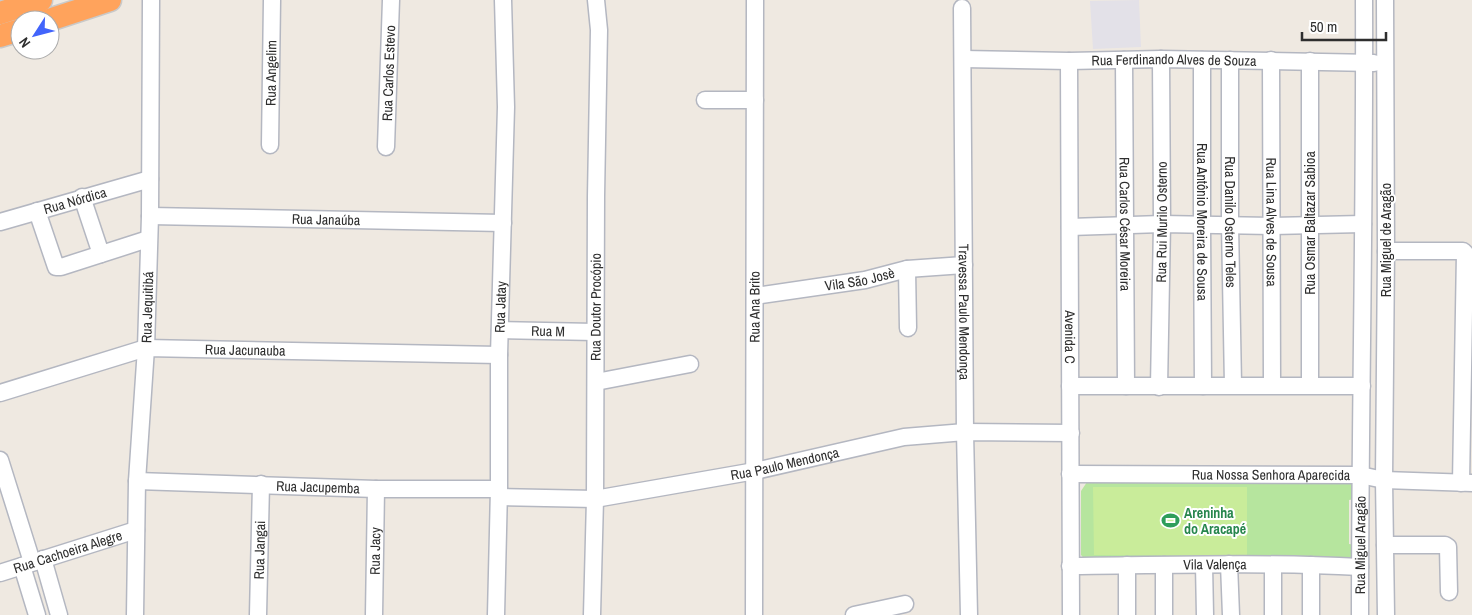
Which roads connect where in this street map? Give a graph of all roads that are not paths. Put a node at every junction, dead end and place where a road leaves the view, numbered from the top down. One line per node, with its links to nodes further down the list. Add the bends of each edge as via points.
1 (41, 0): 11 (highway)
2 (110, 0): 13 (highway)
3 (152, 0): 28 (street, Rua Jequitibá)
4 (272, 0): 26 (street, Rua Angelim)
5 (391, 0): 27 (street, Rua Carlos Estevo)
6 (503, 0): 33 (street, Rua Jatay, via 506,107)
7 (596, 0): 50 (street, Rua Doutor Procópio, via 599,30)
8 (755, 0): 25 (street, Rua Ana Brito)
9 (1364, 0): 22 (street, Rua Miguel de Aragão)
10 (1385, 0): 23 (street, Rua Miguel de Aragão)
11 (3, 8)
12 (962, 8): 15 (street, Travessa Paulo Mendonça)
13 (60, 16)
14 (1161, 58): 16 (street, Rua Ferdinando Alves de Souza); 17 (street, Rua Ferdinando Alves de Souza); 34 (street, Rua Rui Murilo Osterno)
15 (963, 59): 20 (street, Rua Ferdinando Alves de Souza); 45 (street, Travessa Paulo Mendonça)
16 (1124, 60): 20 (street, Rua Ferdinando Alves de Souza); 38 (street, Rua Carlos César Moreira)
17 (1202, 60): 18 (street, Rua Ferdinando Alves de Souza); 36 (street, Rua Antônio Moreira de Sousa)
18 (1230, 60): 19 (street, Rua Ferdinando Alves de Souza); 39 (street, Rua Danilo Osterno Teles)
19 (1272, 60): 21 (street, Rua Ferdinando Alves de Souza); 40 (street, Rua Lina Alves de Sousa)
20 (1069, 61): 41 (street, Avenida C)
21 (1310, 61): 22 (street, Rua Ferdinando Alves de Souza); 37 (street, Rua Osmar Baltazar Sabioa)
22 (1365, 62): 23 (street, Rua Ferdinando Alves de Souza); 35 (street, Rua Miguel de Aragão)
23 (1386, 64): 43 (street, Rua Miguel de Aragão)
24 (705, 100): 25 (street)
25 (755, 100): 47 (street, Rua Ana Brito)
26 (270, 145)
27 (386, 147)
28 (150, 179): 29 (street, Rua Nórdica); 31 (street, Rua Jequitibá)
29 (82, 197): 30 (street, Rua Nórdica); 44 (street)
30 (37, 211): 32 (street, Rua Nórdica); 44 (street, via 56,267)
31 (150, 216): 33 (street, Rua Janaúba); 42 (street, Rua Jequitibá)
32 (0, 222)
33 (503, 223): 49 (street, Rua Jatay)
34 (1162, 224): 36 (street); 38 (street); 60 (street, Rua Rui Murilo Osterno)
35 (1363, 224): 37 (street); 62 (street, Rua Miguel de Aragão)
36 (1202, 225): 39 (street); 61 (street, Rua Antônio Moreira de Sousa)
37 (1311, 225): 40 (street); 57 (street, Rua Osmar Baltazar Sabioa)
38 (1124, 226): 41 (street); 59 (street, Rua Carlos César Moreira)
39 (1230, 226): 40 (street); 55 (street, Rua Danilo Osterno Teles)
40 (1272, 226): 56 (street, Rua Lina Alves de Sousa)
41 (1070, 227): 58 (street, Avenida C)
42 (148, 239): 44 (street); 51 (street, Rua Jequitibá)
43 (1386, 252): 70 (street, Rua Miguel de Aragão); 72 (street, via 1465,253)
44 (101, 254)
45 (964, 265): 46 (street, Vila São Josè); 64 (street, Travessa Paulo Mendonça)
46 (908, 269): 47 (street, Vila São Josè, via 865,280); 48 (street)
47 (755, 296): 67 (street, Rua Ana Brito)
48 (908, 328)
49 (500, 330): 50 (street, Rua M); 52 (street, Rua Jatay)
50 (595, 332): 54 (street, Rua Doutor Procópio)
51 (146, 348): 52 (street, Rua Jacunauba); 63 (street, Rua Jacunauba); 71 (street, Rua Jequitibá)
52 (499, 355): 75 (street, Rua Jatay)
53 (690, 364): 54 (street)
54 (596, 382): 76 (street, Rua Doutor Procópio)
55 (1233, 385): 56 (street); 61 (street)
56 (1272, 385): 57 (street)
57 (1310, 385): 62 (street)
58 (1070, 386): 59 (street); 65 (street, Avenida C)
59 (1126, 386): 60 (street)
60 (1160, 386): 61 (street)
61 (1204, 386)
62 (1362, 386): 69 (street, Rua Miguel de Aragão)
63 (0, 393)
64 (965, 432): 65 (street, Rua Paulo Mendonça); 67 (street, Rua Paulo Mendonça, via 904,437); 100 (street, Travessa Paulo Mendonça)
65 (1070, 433): 68 (street, Avenida C)
66 (0, 460): 79 (street)
67 (755, 471): 76 (street, Rua Paulo Mendonça); 98 (street, Rua Ana Brito)
68 (1070, 474): 69 (street, Rua Nossa Senhora Aparecida); 86 (street, Avenida C)
69 (1360, 475): 70 (street, Rua Nossa Senhora Aparecida); 87 (street, Rua Miguel Aragão)
70 (1384, 480): 72 (street, Rua Nossa Senhora Aparecida); 78 (street, Rua Miguel Aragão)
71 (137, 482): 73 (street, Rua Jacupemba); 77 (street, Rua Jequitibá)
72 (1467, 483)
73 (261, 484): 74 (street, Rua Jacupemba); 94 (street, Rua Jangai)
74 (376, 489): 75 (street, Rua Jacupemba); 95 (street, Rua Jacy)
75 (499, 493): 76 (street, Rua Paulo Mendonça); 96 (street, Rua Jatay)
76 (595, 499): 97 (street, Rua Doutor Procópio)
77 (136, 530): 79 (street, Rua Cachoeira Alegre); 93 (street, Rua Jequitibá)
78 (1385, 546): 89 (street, via 1448,547); 109 (street, Rua Miguel Aragão)
79 (32, 562): 88 (street, Rua Cachoeira Alegre); 91 (street); 92 (street)
80 (1229, 564): 83 (street, Vila Valença); 84 (street, Vila Valença); 105 (street)
81 (1127, 565): 82 (street, Vila Valença); 86 (street, Vila Valença); 102 (street)
82 (1164, 565): 83 (street, Vila Valença); 103 (street)
83 (1204, 565): 104 (street)
84 (1273, 565): 85 (street, Vila Valença); 106 (street)
85 (1311, 565): 87 (street, Vila Valença); 107 (street)
86 (1070, 566): 101 (street, Avenida C)
87 (1360, 567): 108 (street, Rua Miguel Aragão)
88 (0, 573)
89 (1449, 592)
90 (905, 604): 99 (street)
91 (36, 615)
92 (59, 615)
93 (135, 615)
94 (258, 615)
95 (374, 615)
96 (496, 615)
97 (592, 615)
98 (754, 615)
99 (854, 615)
100 (969, 615)
101 (1071, 615)
102 (1127, 615)
103 (1164, 615)
104 (1205, 615)
105 (1231, 615)
106 (1273, 615)
107 (1311, 615)
108 (1360, 615)
109 (1386, 615)

